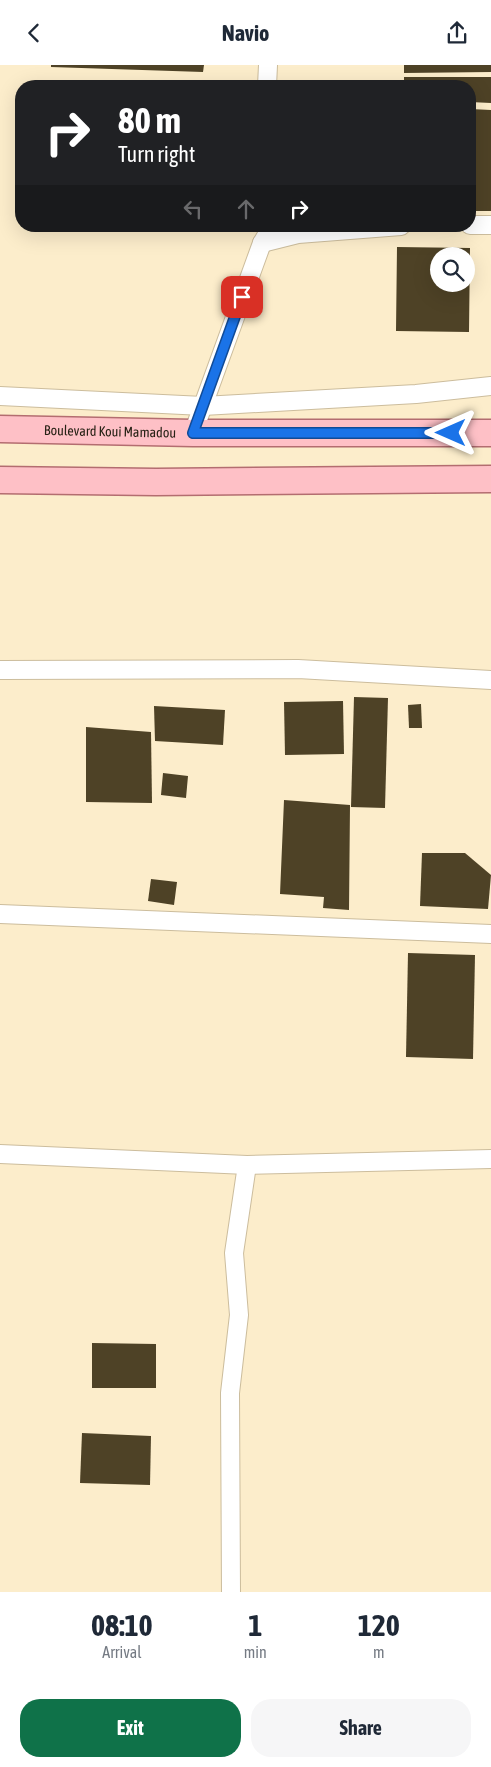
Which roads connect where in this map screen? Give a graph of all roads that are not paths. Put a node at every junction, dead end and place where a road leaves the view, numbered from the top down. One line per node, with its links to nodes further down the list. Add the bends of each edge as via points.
1 (268, 65): 2 (street)
2 (268, 80)
3 (476, 225): 4 (street)
4 (491, 225)
5 (268, 232): 7 (street)
6 (313, 232): 7 (street)
7 (262, 243): 10 (street)
8 (491, 386): 10 (street, via 416,395)
9 (0, 396): 10 (street)
10 (203, 406): 12 (street)
11 (0, 429): 12 (main road, Boulevard Koui Mamadou)
12 (193, 433): 13 (main road, Boulevard Koui Mamadou)
13 (491, 433)
14 (491, 479): 15 (main road)
15 (0, 480)
16 (0, 670): 17 (street, via 298,669)
17 (491, 680)
18 (0, 914): 19 (street)
19 (491, 934)
20 (0, 1154): 22 (street)
21 (491, 1154): 22 (street)
22 (247, 1165): 23 (street, via 234,1253 240,1315 230,1393)
23 (231, 1592)

